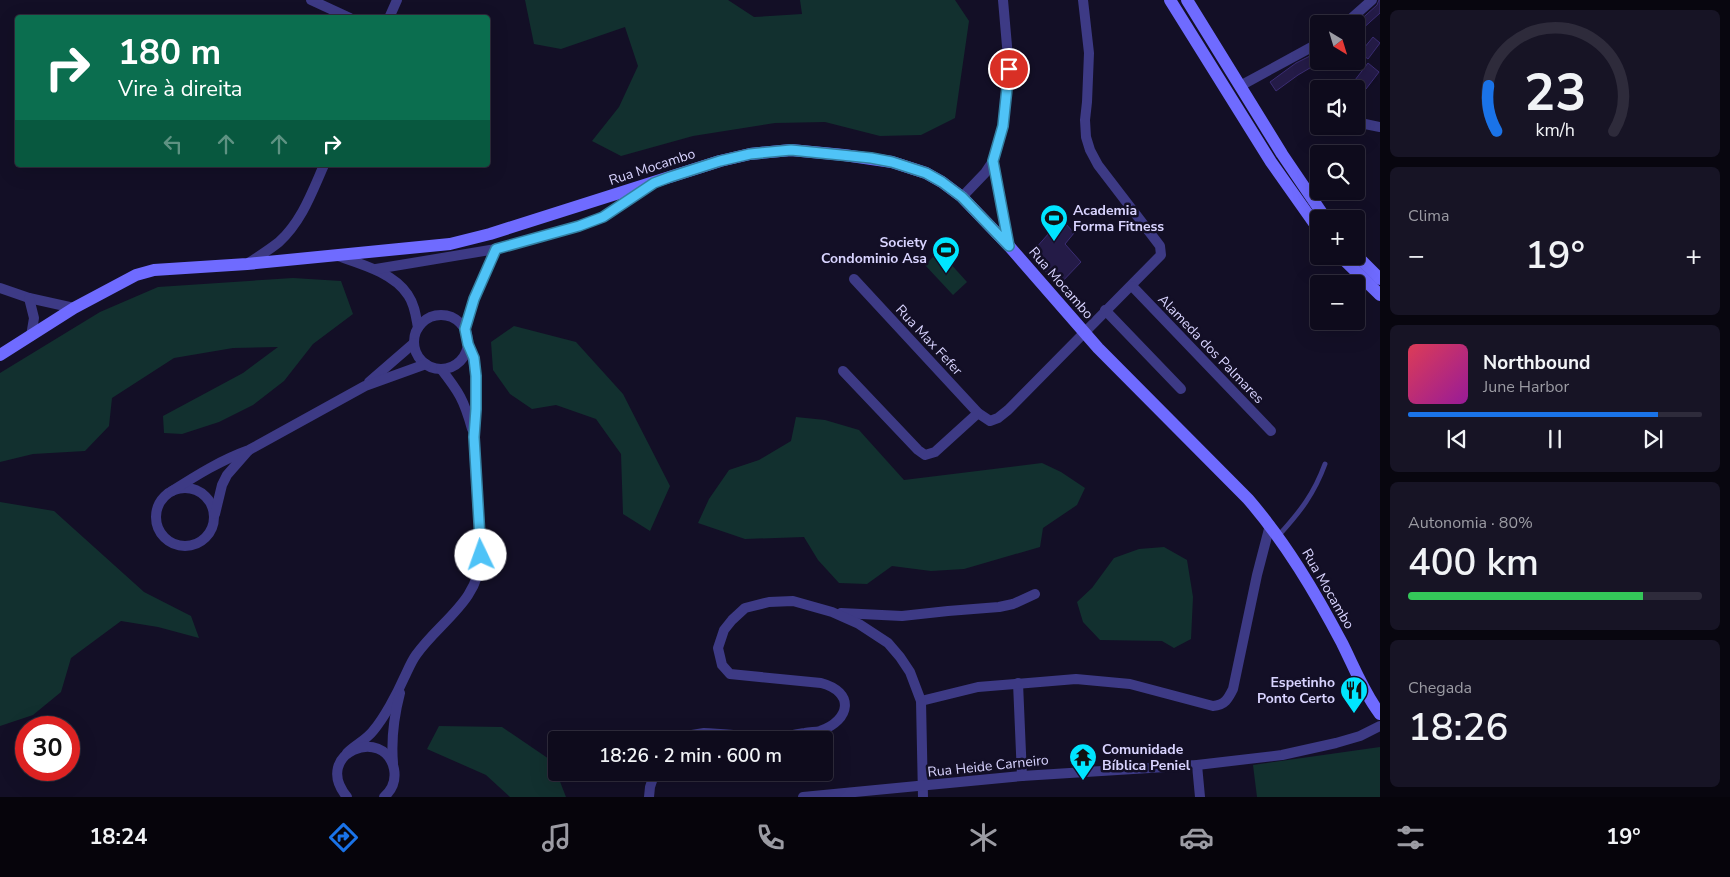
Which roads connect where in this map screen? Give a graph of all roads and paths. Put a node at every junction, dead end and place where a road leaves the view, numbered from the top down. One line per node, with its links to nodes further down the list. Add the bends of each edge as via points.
1 (312, 0): 8 (street)
2 (397, 0): 9 (street)
3 (1003, 0): 15 (street, via 1009,77 1003,126)
4 (1082, 0): 30 (street, via 1088,53 1085,120 1090,150 1160,246 1161,255)
5 (1170, 0): 20 (main road, via 1271,162)
6 (1187, 0): 12 (main road)
7 (1372, 0): 10 (street)
8 (344, 15)
9 (391, 15)
10 (1355, 15)
11 (1310, 48): 12 (street)
12 (1240, 86): 19 (main road)
13 (1365, 124): 14 (street)
14 (1380, 127)
15 (993, 161): 18 (street); 21 (street)
16 (323, 167): 24 (street, via 297,222 281,240)
17 (654, 183): 18 (main road, Rua Mocambo, via 720,161 791,150 892,162 926,173); 22 (street, via 603,217); 23 (main road, Rua Mocambo, via 450,244)
18 (962, 197): 21 (main road, Rua Mocambo)
19 (1320, 210)
20 (1310, 217)
21 (1009, 246): 40 (main road, Rua Mocambo)
22 (496, 249): 27 (street); 39 (street)
23 (338, 256): 24 (main road, Rua Mocambo); 27 (street)
24 (247, 264): 34 (main road, Rua Mocambo, via 154,270)
25 (1365, 264): 29 (main road)
26 (1349, 265): 32 (main road)
27 (376, 269): 38 (street, via 408,294)
28 (854, 279): 50 (street, Rua Max Fefer)
29 (1380, 279)
30 (1132, 286): 35 (street); 51 (street, Alameda dos Palmares)
31 (0, 288): 33 (street)
32 (1380, 295)
33 (29, 298): 34 (street); 36 (street)
34 (74, 308): 37 (main road, Rua Mocambo)
35 (1105, 310): 40 (street); 49 (street)
36 (34, 318): 37 (street); 41 (street)
37 (46, 327): 41 (main road, Rua Mocambo)
38 (418, 328): 39 (street, via 430,317 438,315 454,318); 42 (street)
39 (465, 329): 43 (street)
40 (1085, 333): 50 (street, via 1008,410 995,420); 57 (main road, Rua Mocambo)
41 (31, 336): 44 (main road, Rua Mocambo)
42 (414, 343): 45 (street); 48 (street)
43 (468, 344): 46 (street, via 457,364); 52 (street, via 476,376)
44 (0, 355)
45 (426, 364): 46 (street); 48 (street)
46 (441, 369): 52 (street, via 460,393)
47 (843, 372): 50 (street, via 925,455 935,452)
48 (364, 386): 53 (street)
49 (1181, 389)
50 (981, 416)
51 (1271, 431)
52 (474, 437): 61 (street, via 481,555 475,584 465,602 415,656)
53 (249, 450): 55 (street, via 231,456); 56 (street, via 227,475)
54 (1326, 464): 58 (lane, via 1309,500)
55 (172, 490): 56 (street, via 191,488 200,492 213,506); 56 (street, via 158,504 155,514 160,533 174,545 184,547 202,541 209,534)
56 (214, 516)
57 (1270, 525): 58 (main road, Rua Mocambo); 62 (street, via 1233,689 1224,703 1213,706 1130,684 1101,680)
58 (1278, 536): 64 (main road, Rua Mocambo, via 1316,597)
59 (1035, 594): 60 (street, via 999,607 902,616)
60 (832, 612): 63 (street, via 859,624 888,643 910,672); 66 (street, via 793,601 745,608 724,630 718,648 722,665 730,674 832,686 841,694 845,707 835,724)
61 (403, 680): 67 (street, via 375,729); 69 (street, via 394,716)
62 (1018, 683): 63 (street, via 978,687); 70 (street)
63 (921, 701): 72 (street)
64 (1380, 714)
65 (1380, 726): 68 (street, Rua Heide Carneiro, via 1360,736 1282,756)
66 (820, 731)
67 (347, 753): 69 (street, via 365,746 375,748 384,752); 73 (street, via 337,770 340,790)
68 (1197, 765): 70 (street, Rua Heide Carneiro); 77 (street)
69 (394, 767): 74 (street, via 393,785)
70 (1022, 776): 72 (street, Rua Heide Carneiro)
71 (652, 781): 75 (street)
72 (922, 792): 76 (street, Rua Heide Carneiro)
73 (347, 797)
74 (384, 797)
75 (649, 797)
76 (803, 797)
77 (1200, 797)

